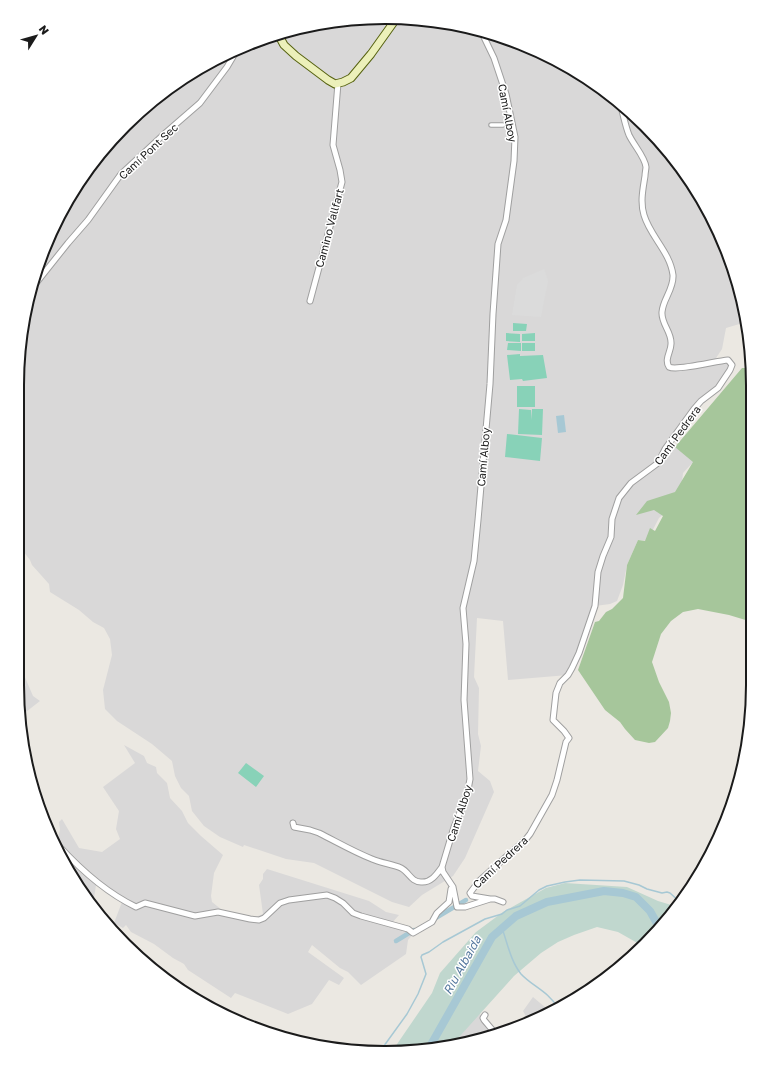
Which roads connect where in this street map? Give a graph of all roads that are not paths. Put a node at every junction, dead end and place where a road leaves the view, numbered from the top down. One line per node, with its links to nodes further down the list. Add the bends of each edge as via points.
1 (392, 24): 5 (main road, via 351,78)
2 (484, 38): 13 (street, Camí Alboy, via 506,94 515,136 514,161 506,220 498,244 490,384 478,520 474,561 463,608 466,644 464,700 470,779)
3 (281, 39): 5 (main road, via 296,56 328,80)
4 (231, 58): 9 (street, Camí Pont Sec, via 200,103 121,174 88,220)
5 (338, 83): 10 (street, Camino Vallfart, via 333,145 342,182)
6 (623, 114): 15 (street, Camí Pedrera, via 629,135 646,167 642,202 644,217 660,244 673,275 673,284 662,313 671,344 668,364 677,368 728,360 732,365 718,388 694,409 658,463 631,483 620,498 612,519 612,537 598,572 595,606 579,653 556,693 553,720 569,738 557,780 552,795 526,839 478,881 470,893 472,896)
7 (491, 125): 8 (street)
8 (503, 125)
9 (40, 278)
10 (310, 301)
11 (293, 823): 13 (street, via 294,827 319,833 372,859 400,868 418,882 433,878)
12 (65, 852): 14 (street, via 93,879 136,907 145,903 195,916 218,912 259,920 280,903 327,896 335,898 353,913 408,929 413,933 431,924 437,913 449,902)
13 (442, 867): 14 (street)
14 (451, 882): 15 (street, via 457,907)
15 (490, 899): 16 (street, via 495,898)
16 (504, 902)
17 (485, 1015): 18 (street, via 483,1018)
18 (492, 1030)

